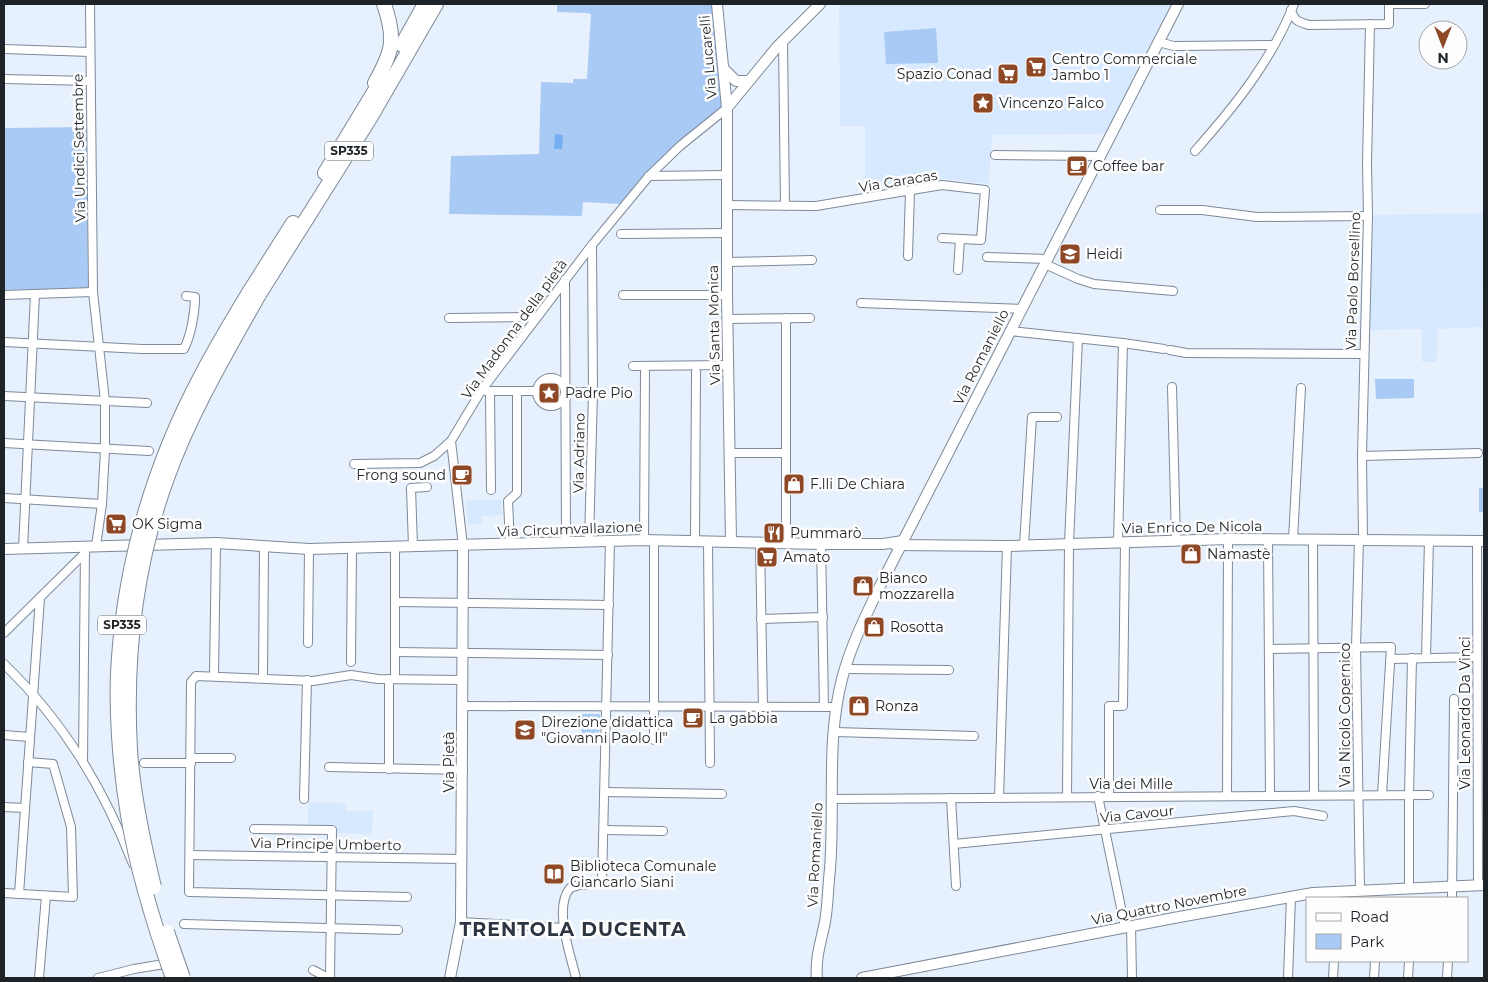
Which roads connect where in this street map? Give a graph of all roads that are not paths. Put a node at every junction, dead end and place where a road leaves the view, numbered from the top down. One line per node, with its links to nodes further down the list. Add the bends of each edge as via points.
1 (90, 4): 18 (street, Via Undici Settembre)
2 (384, 4): 24 (highway, via 391,24 388,60)
3 (425, 4): 24 (highway, SP335)
4 (436, 4): 13 (highway, SP335)
5 (444, 4): 13 (highway, via 432,25)
6 (717, 4): 19 (street, Via Lucarelli)
7 (820, 4): 14 (street)
8 (1178, 4): 15 (street, Via Romaniello)
9 (1389, 4): 10 (street); 12 (street, via 1389,24)
10 (1425, 4)
11 (1292, 7): 12 (street, via 1293,18 1310,25); 16 (street)
12 (1370, 24): 34 (street, Via Paolo Borsellino)
13 (419, 34): 50 (highway, SP335, via 370,118)
14 (783, 41): 22 (street); 32 (street)
15 (1158, 42): 16 (street, via 1174,46); 27 (street, Via Romaniello)
16 (1274, 45): 25 (street, via 1240,97)
17 (4, 49): 18 (street)
18 (90, 52): 21 (street, Via Undici Settembre)
19 (724, 69): 22 (street, via 736,81); 23 (street, Via Lucarelli)
20 (4, 79): 21 (street)
21 (90, 81): 48 (street, Via Undici Settembre)
22 (748, 81): 23 (street)
23 (727, 108): 28 (street, Via Santa Monica); 29 (street, Via Madonna della pietà)
24 (346, 138): 50 (highway, SP335)
25 (1195, 151)
26 (995, 155): 27 (street)
27 (1100, 156): 43 (street, Via Romaniello)
28 (726, 175): 29 (street); 31 (street, Via Santa Monica)
29 (649, 176): 39 (street, Via Madonna della pietà)
30 (910, 191): 32 (street, Via Caracas, via 816,206); 38 (street, Via Caracas, via 942,186 985,190 982,240); 40 (street)
31 (726, 205): 32 (street, Via Caracas); 35 (street, Via Santa Monica)
32 (786, 206)
33 (1160, 210): 34 (street, via 1202,210 1257,217)
34 (1368, 216): 68 (street, Via Paolo Borsellino)
35 (727, 233): 36 (street); 44 (street, Via Santa Monica)
36 (621, 234)
37 (942, 238): 38 (street, Via Caracas)
38 (960, 239): 45 (street)
39 (592, 245): 46 (street, Via Madonna della pietà); 80 (street, Via Adriano)
40 (908, 256)
41 (987, 256): 43 (street)
42 (812, 260): 44 (street)
43 (1046, 261): 47 (street, via 1094,284); 56 (street, Via Romaniello)
44 (727, 262): 53 (street, Via Santa Monica)
45 (958, 270)
46 (565, 279): 57 (street, Via Madonna della pietà); 79 (street)
47 (1173, 291)
48 (93, 292): 49 (street); 67 (street, Via Undici Settembre)
49 (35, 294): 51 (street); 66 (street)
50 (254, 294): 242 (highway, SP335, bridge, via 200,376 163,462 137,541 118,658 121,763 128,814 149,904); 243 (highway, SP335, bridge, via 167,479 148,539 132,629 130,751 136,799 154,889)
51 (4, 295)
52 (623, 295): 53 (street)
53 (727, 295): 61 (street, Via Santa Monica)
54 (186, 296): 67 (street, via 195,297 195,304 184,350)
55 (861, 303): 56 (street)
56 (1022, 309): 62 (street, Via Romaniello)
57 (536, 317): 58 (street); 75 (street, Via Madonna della pietà)
58 (449, 318)
59 (786, 318): 60 (street); 61 (street); 92 (street)
60 (810, 318)
61 (728, 319): 69 (street, Via Santa Monica)
62 (1010, 332): 63 (street); 127 (street, Via Romaniello)
63 (1078, 338): 65 (street); 118 (street)
64 (4, 342): 66 (street)
65 (1123, 343): 68 (street, via 1186,353); 115 (street)
66 (33, 344): 67 (street); 82 (street)
67 (99, 347): 83 (street, Via Undici Settembre)
68 (1364, 354): 94 (street, Via Paolo Borsellino)
69 (729, 365): 70 (street); 91 (street, Via Santa Monica)
70 (633, 366)
71 (645, 372): 102 (street)
72 (696, 372): 109 (street)
73 (1172, 387): 103 (street)
74 (1301, 388): 105 (street)
75 (481, 391): 76 (street); 86 (street, Via Madonna della pietà)
76 (490, 391): 77 (street); 97 (street)
77 (517, 391): 78 (street); 120 (street, via 517,492 508,501)
78 (536, 391): 79 (street, via 540,382 554,378 562,383); 79 (street, via 538,400 550,407 559,404)
79 (565, 392): 80 (street); 116 (street)
80 (593, 392): 113 (street, Via Adriano)
81 (4, 396): 82 (street)
82 (30, 397): 83 (street); 88 (street)
83 (106, 401): 84 (street); 89 (street, Via Undici Settembre)
84 (147, 403)
85 (1057, 417): 123 (street, via 1032,417)
86 (451, 441): 95 (street, via 420,463); 126 (street)
87 (4, 443): 88 (street)
88 (28, 444): 89 (street); 99 (street)
89 (105, 450): 90 (street); 100 (street, Via Undici Settembre)
90 (149, 451)
91 (729, 452): 92 (street); 114 (street, Via Santa Monica)
92 (786, 453): 121 (street)
93 (1478, 453): 94 (street)
94 (1362, 456): 107 (street, Via Paolo Borsellino)
95 (354, 464)
96 (427, 487): 130 (street, via 411,488)
97 (491, 490)
98 (4, 498): 99 (street)
99 (25, 499): 100 (street); 133 (street)
100 (102, 504): 124 (street, Via Undici Settembre)
101 (1228, 539): 103 (street, Via Enrico De Nicola); 104 (street, Via Enrico De Nicola); 196 (street)
102 (649, 540): 108 (street, Via Circumvallazione); 109 (street, Via Circumvallazione); 167 (street)
103 (1176, 540): 115 (street, Via Enrico De Nicola)
104 (1268, 540): 105 (street, Via Enrico De Nicola); 146 (street)
105 (1293, 540): 106 (street, Via Enrico De Nicola)
106 (1313, 540): 107 (street, Via Enrico De Nicola); 145 (street)
107 (1361, 540): 111 (street, Via Enrico De Nicola); 144 (street, Via Nicolò Copernico)
108 (610, 541): 113 (street, Via Circumvallazione); 139 (street)
109 (695, 541): 110 (street, Via Circumvallazione)
110 (708, 541): 114 (street, Via Circumvallazione); 168 (street)
111 (1429, 541): 112 (street, Via Enrico De Nicola); 150 (street)
112 (1481, 541): 151 (street, Via Leonardo Da Vinci)
113 (589, 542): 116 (street, Via Circumvallazione)
114 (731, 542): 117 (street, Via Circumvallazione)
115 (1121, 542): 118 (street, Via Enrico De Nicola); 195 (street, via 1123,706 1109,706)
116 (566, 543): 120 (street, Via Circumvallazione)
117 (760, 543): 121 (street, Via Circumvallazione); 141 (street)
118 (1069, 543): 123 (street, Via Enrico De Nicola); 197 (street)
119 (216, 544): 124 (street, Via Circumvallazione); 125 (street, Via Circumvallazione); 158 (street)
120 (510, 544): 126 (street, Via Circumvallazione)
121 (786, 544): 122 (street, Via Circumvallazione)
122 (821, 544): 127 (street, Via Circumvallazione); 140 (street)
123 (1024, 545): 128 (street, Via Enrico De Nicola)
124 (96, 546): 135 (street, Via Circumvallazione)
125 (261, 546): 134 (street, Via Circumvallazione); 159 (street)
126 (463, 546): 130 (street, Via Circumvallazione); 138 (street, Via Pietà)
127 (900, 546): 128 (street, Via Enrico De Nicola); 156 (street, Via Romaniello, via 856,637)
128 (1007, 546): 200 (street)
129 (395, 547): 130 (street, Via Circumvallazione); 131 (street, Via Circumvallazione); 137 (street)
130 (412, 547)
131 (352, 548): 134 (street, Via Circumvallazione); 154 (street)
132 (4, 549): 133 (street, Via Circumvallazione)
133 (23, 549): 135 (street, Via Circumvallazione)
134 (309, 549): 143 (street)
135 (85, 550): 136 (street); 180 (street)
136 (40, 598): 142 (street); 163 (street)
137 (395, 602): 138 (street); 147 (street)
138 (463, 603): 139 (street); 148 (street, Via Pietà)
139 (609, 605): 149 (street)
140 (822, 617): 141 (street); 170 (street)
141 (761, 619): 169 (street)
142 (4, 633)
143 (308, 643)
144 (1356, 647): 145 (street); 153 (street, via 1392,646); 188 (street, Via Nicolò Copernico)
145 (1313, 648): 146 (street); 190 (street)
146 (1269, 649): 189 (street)
147 (395, 652): 148 (street); 160 (street)
148 (463, 654): 149 (street); 162 (street, Via Pietà)
149 (608, 656): 166 (street)
150 (1426, 657): 151 (street); 152 (street)
151 (1476, 657): 213 (street, Via Leonardo Da Vinci)
152 (1412, 658): 153 (street); 192 (street)
153 (1391, 659): 191 (street)
154 (351, 662)
155 (4, 664): 163 (street)
156 (845, 669): 157 (street); 171 (street, Via Romaniello)
157 (949, 670)
158 (214, 674)
159 (264, 678): 161 (street); 178 (street, via 196,676 191,682)
160 (392, 679): 161 (street, via 351,676); 162 (street); 184 (street)
161 (307, 680): 201 (street)
162 (463, 680): 165 (street, Via Pietà)
163 (33, 693): 175 (street); 180 (street)
164 (1454, 699): 215 (street)
165 (463, 706): 166 (street); 185 (street, Via Pietà)
166 (607, 706): 167 (street); 186 (street)
167 (655, 706): 168 (street); 176 (street)
168 (709, 707): 169 (street); 182 (street)
169 (763, 707): 170 (street)
170 (824, 707): 171 (street)
171 (836, 707): 172 (street, Via Romaniello)
172 (835, 732): 174 (street); 198 (street, Via Romaniello)
173 (4, 735): 175 (street)
174 (974, 736)
175 (30, 737): 179 (street)
176 (654, 740)
177 (231, 758): 178 (street)
178 (191, 760): 181 (street); 210 (street)
179 (28, 762): 203 (street); 223 (street, via 53,764 71,827 73,897)
180 (83, 762): 237 (street, via 122,839)
181 (144, 763)
182 (710, 763)
183 (329, 767): 184 (street)
184 (389, 768): 185 (street)
185 (463, 770): 212 (street, Via Pietà)
186 (605, 792): 187 (street); 207 (street)
187 (722, 794)
188 (1358, 794): 190 (street, Via dei Mille); 191 (street, Via dei Mille); 216 (street, Via Nicolò Copernico)
189 (1270, 795): 190 (street, Via dei Mille); 196 (street, Via dei Mille)
190 (1314, 795)
191 (1382, 795): 192 (street, Via dei Mille)
192 (1409, 795): 193 (street, Via dei Mille); 217 (street)
193 (1429, 795)
194 (1098, 796): 195 (street, Via dei Mille); 197 (street, Via dei Mille); 206 (street)
195 (1109, 796): 196 (street, Via dei Mille)
196 (1227, 796)
197 (1067, 797): 200 (street, Via dei Mille)
198 (832, 798): 199 (street, Via dei Mille); 247 (street, Via Romaniello, via 831,856)
199 (951, 798): 200 (street, Via dei Mille); 209 (street)
200 (999, 798)
201 (304, 799)
202 (4, 807): 203 (street)
203 (25, 808): 219 (street)
204 (1323, 816): 206 (street, Via Cavour, via 1294,811)
205 (254, 829): 211 (street, via 332,830)
206 (1105, 829): 209 (street, Via Cavour); 229 (street)
207 (604, 830): 208 (street); 231 (street, via 602,883 569,889 563,900)
208 (663, 831)
209 (954, 844): 214 (street)
210 (190, 855): 211 (street, Via Principe Umberto); 221 (street, via 189,892)
211 (332, 856): 212 (street, Via Principe Umberto); 221 (street)
212 (462, 860): 227 (street, Via Pietà)
213 (1481, 885): 215 (street, Via Quattro Novembre)
214 (956, 886)
215 (1452, 886): 217 (street, Via Quattro Novembre); 226 (street)
216 (1360, 891): 220 (street, Via Quattro Novembre); 222 (street, Via Quattro Novembre)
217 (1412, 892): 220 (street, Via Quattro Novembre)
218 (4, 893): 219 (street)
219 (19, 894): 223 (street)
220 (1380, 894)
221 (331, 895): 224 (street); 230 (street)
222 (1338, 895): 225 (street, Via Quattro Novembre, via 1313,893)
223 (46, 896): 240 (street)
224 (407, 897)
225 (1290, 897): 229 (street, Via Quattro Novembre); 250 (street)
226 (1452, 897)
227 (461, 922): 231 (street); 245 (street, Via Pietà)
228 (184, 924): 230 (street)
229 (1128, 927): 239 (street, Via Quattro Novembre); 249 (street)
230 (330, 928): 232 (street); 244 (street)
231 (564, 928): 246 (street)
232 (398, 930)
233 (1334, 962): 251 (street)
234 (1375, 962): 252 (street)
235 (1409, 962): 253 (street)
236 (1448, 962): 254 (street)
237 (171, 963): 241 (street); 242 (street)
238 (313, 970): 244 (street)
239 (879, 976): 248 (street, Via Quattro Novembre)
240 (39, 978)
241 (98, 978)
242 (175, 978)
243 (183, 978)
244 (329, 978)
245 (450, 978)
246 (576, 978)
247 (817, 978)
248 (862, 978)
249 (1132, 978)
250 (1288, 978)
251 (1332, 978)
252 (1374, 978)
253 (1408, 978)
254 (1447, 978)

